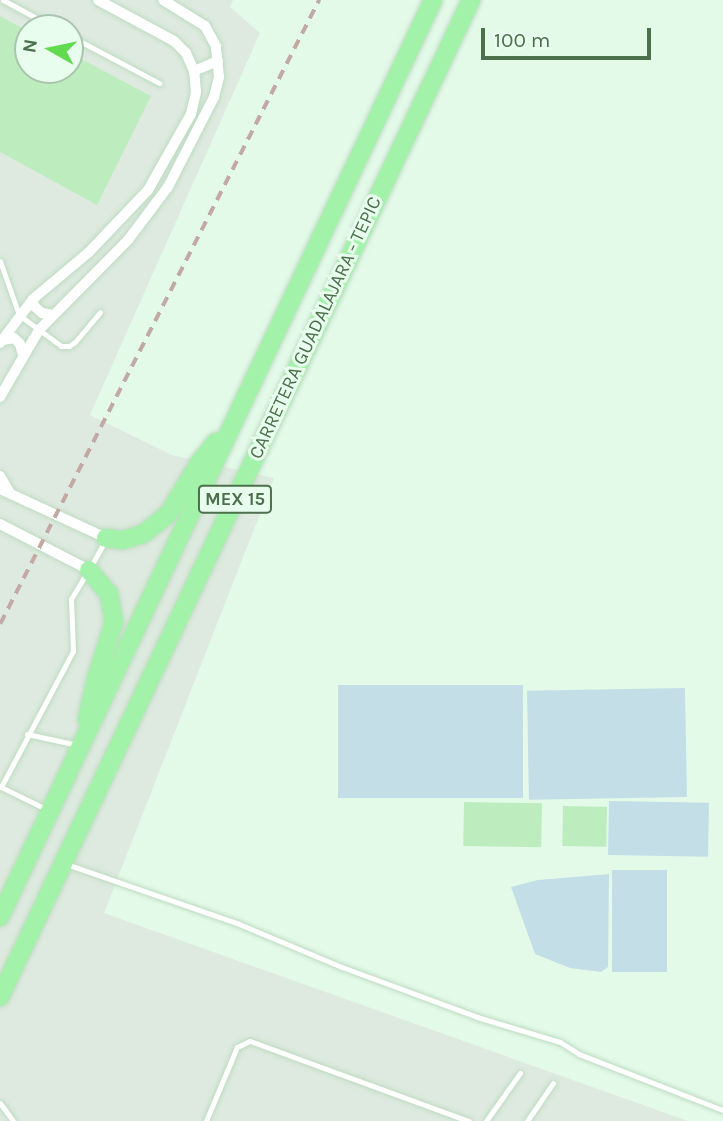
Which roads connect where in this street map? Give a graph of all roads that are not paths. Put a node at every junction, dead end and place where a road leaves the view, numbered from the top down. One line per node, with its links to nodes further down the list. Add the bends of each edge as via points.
1 (3, 0): 6 (lane)
2 (98, 0): 9 (street, via 174,41 186,52)
3 (163, 0): 8 (street, via 205,26)
4 (433, 0): 20 (highway, CARRETERA GUADALAJARA - TEPIC / MEX 15)
5 (471, 0): 30 (highway, CARRETERA GUADALAJARA - TEPIC / MEX 15)
6 (29, 14)
7 (84, 43): 10 (lane)
8 (218, 61): 9 (street); 15 (street, via 214,97 168,187 128,240)
9 (194, 71): 12 (street, via 191,114 148,190 89,252)
10 (159, 83)
11 (0, 263): 14 (lane)
12 (33, 299): 14 (street); 15 (street, via 42,313)
13 (100, 312): 16 (lane, via 69,346 61,346)
14 (19, 315): 16 (lane); 17 (street)
15 (52, 315): 16 (street)
16 (40, 330): 18 (street)
17 (1, 341): 18 (street, via 14,338)
18 (23, 355): 19 (street)
19 (0, 397)
20 (231, 427): 24 (highway, via 199,463 169,513 144,534 123,540); 27 (highway, CARRETERA GUADALAJARA - TEPIC / MEX 15)
21 (0, 476): 22 (street)
22 (5, 491): 24 (street)
23 (0, 524): 25 (street)
24 (106, 538): 25 (lane)
25 (89, 570): 26 (lane, via 71,600 73,651); 27 (highway, via 109,594 114,622 88,707)
26 (27, 734): 27 (lane); 28 (lane)
27 (83, 741): 29 (highway, CARRETERA GUADALAJARA - TEPIC / MEX 15)
28 (1, 788): 29 (lane)
29 (51, 811): 31 (highway, CARRETERA GUADALAJARA - TEPIC / MEX 15)
30 (63, 863): 32 (highway, CARRETERA GUADALAJARA - TEPIC / MEX 15); 36 (lane, via 239,924 478,1017 545,1036 579,1054)
31 (0, 917)
32 (0, 998)
33 (520, 1073): 40 (lane)
34 (553, 1083): 41 (lane)
35 (0, 1103): 37 (lane)
36 (723, 1110)
37 (13, 1121)
38 (206, 1121): 39 (lane, via 237,1047 250,1041)
39 (469, 1121)
40 (486, 1121)
41 (527, 1121)

